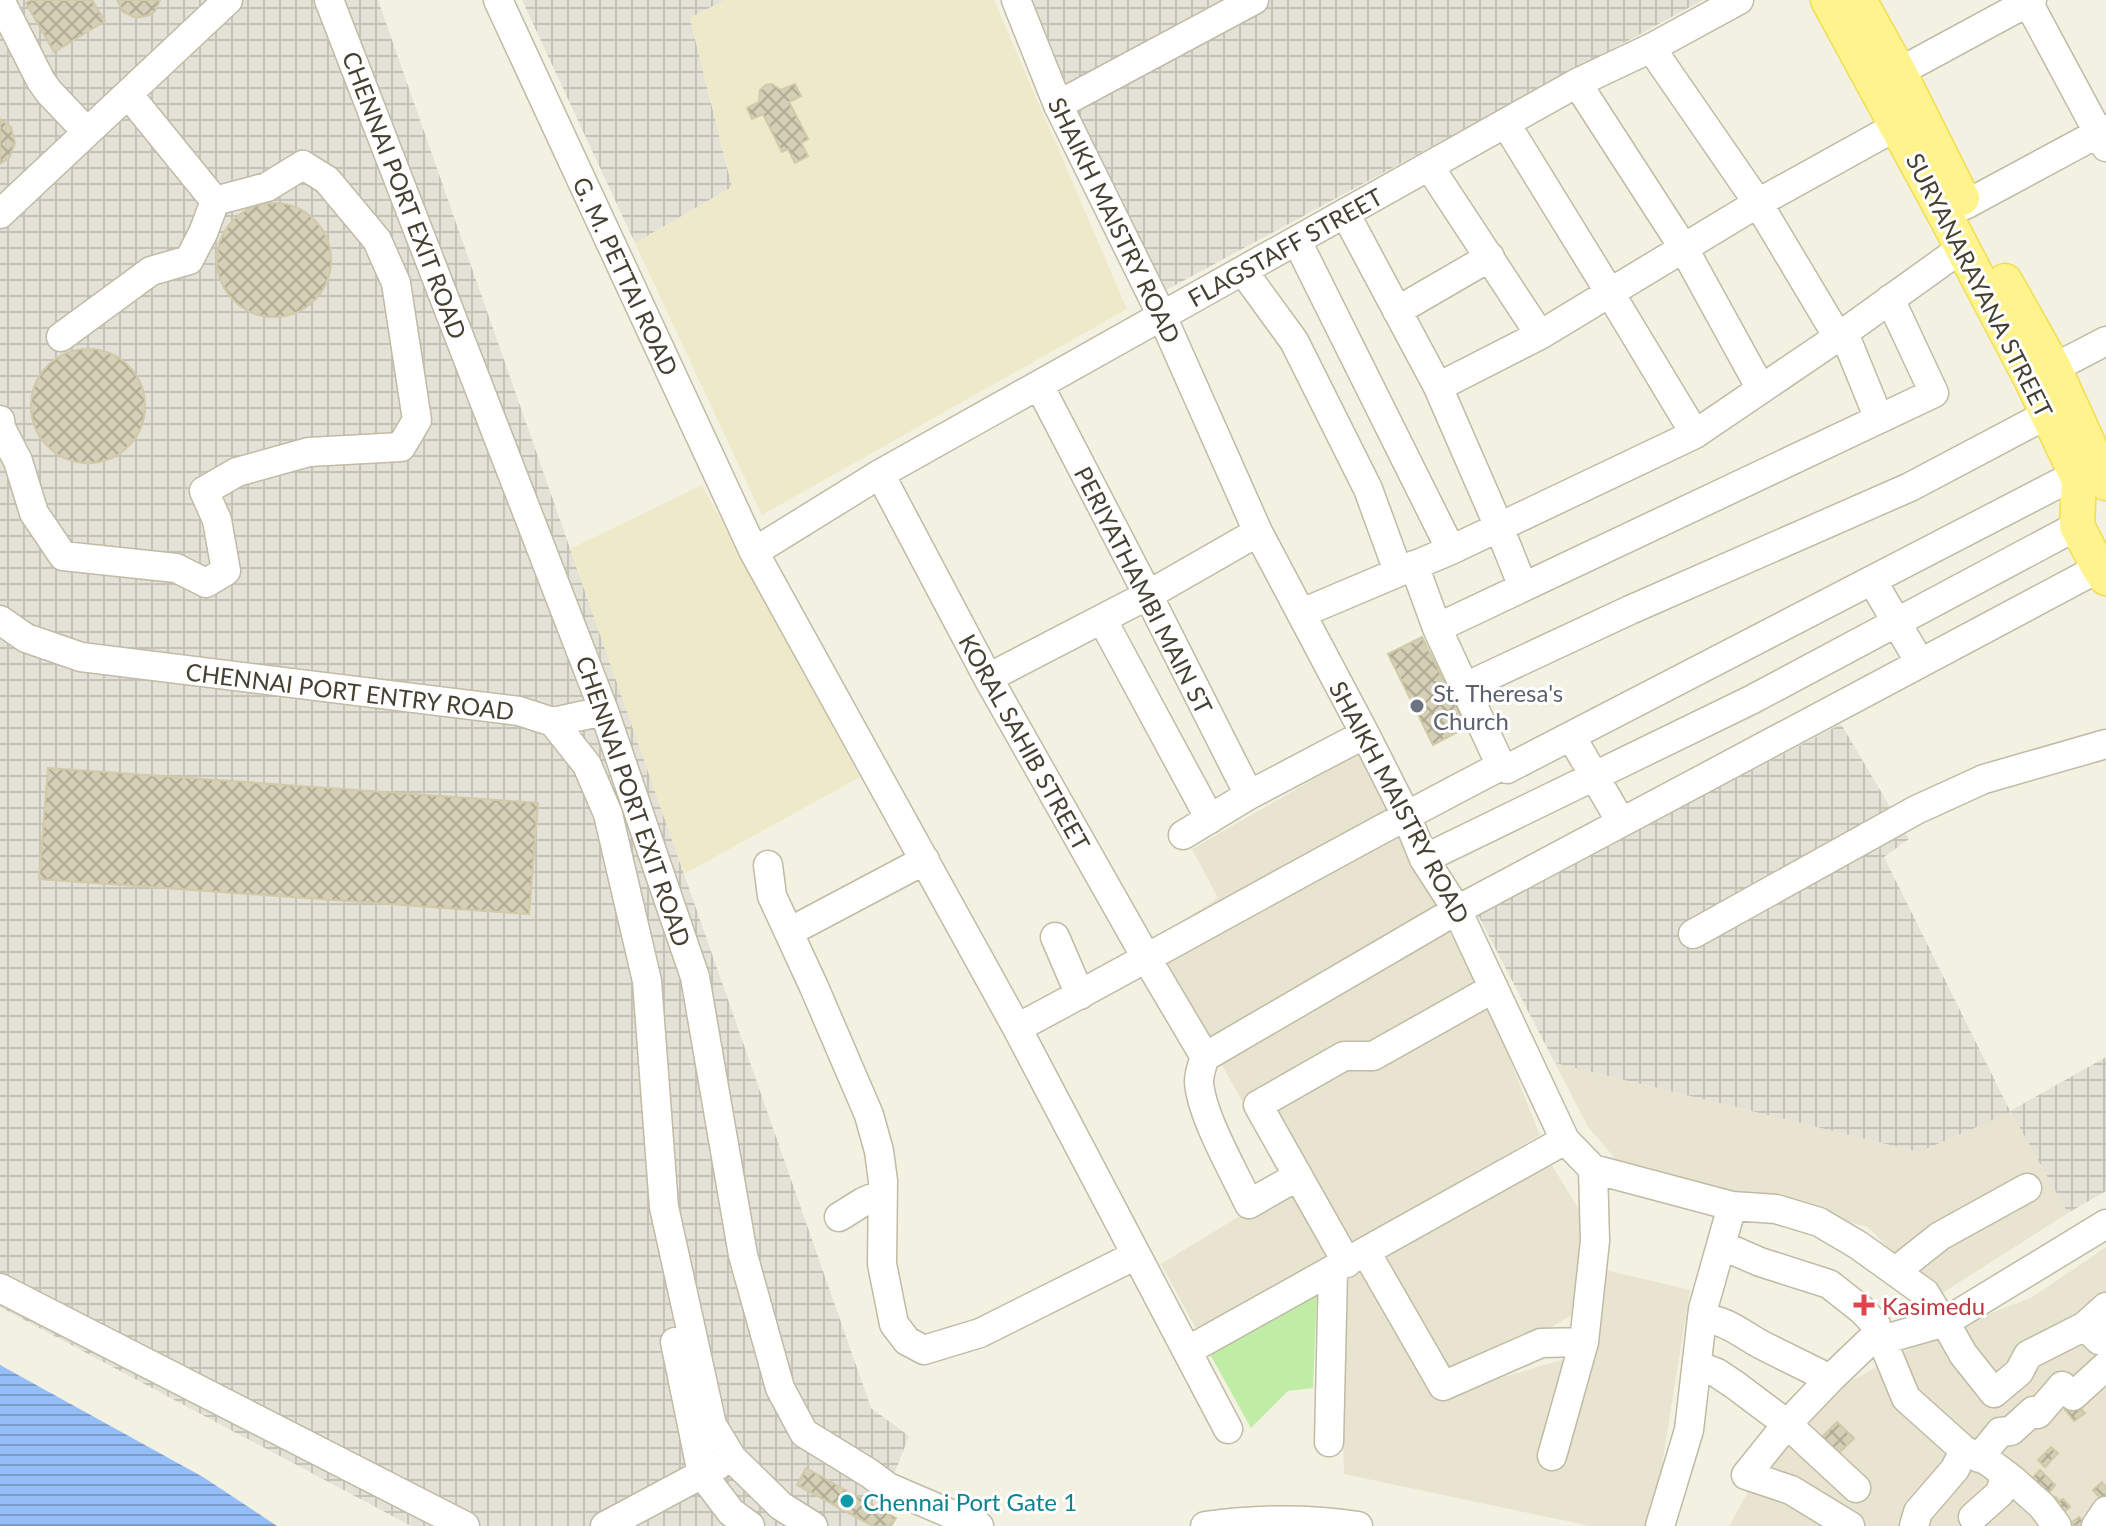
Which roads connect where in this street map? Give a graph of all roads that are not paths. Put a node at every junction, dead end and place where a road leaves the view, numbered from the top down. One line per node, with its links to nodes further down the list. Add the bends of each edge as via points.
1 (0, 0): 11 (street)
2 (228, 0): 15 (street)
3 (329, 0): 69 (street, CHENNAI PORT EXIT ROAD)
4 (498, 0): 54 (street, G. M. PETTAI ROAD)
5 (1016, 0): 16 (street, SHAIKH MAISTRY ROAD)
6 (1254, 0): 16 (street)
7 (1739, 0): 12 (street, FLAGSTAFF STREET)
8 (1828, 0): 18 (main road, SURYANARAYANA STREET)
9 (1859, 0): 13 (main road, SURYANARAYANA STREET)
10 (2030, 1): 13 (street); 20 (street)
11 (8, 32): 19 (street, via 49,92)
12 (1651, 48): 14 (street, FLAGSTAFF STREET); 23 (street)
13 (1899, 72): 24 (main road, SURYANARAYANA STREET)
14 (1577, 83): 17 (street, FLAGSTAFF STREET); 28 (street)
15 (128, 94): 19 (street); 22 (street)
16 (1058, 105): 35 (street, SHAIKH MAISTRY ROAD)
17 (1506, 124): 21 (street, FLAGSTAFF STREET); 32 (street)
18 (1897, 126): 23 (street); 29 (main road, SURYANARAYANA STREET)
19 (87, 132): 26 (street)
20 (2104, 136): 24 (street)
21 (1429, 166): 25 (street, FLAGSTAFF STREET); 30 (street)
22 (215, 201): 38 (street, via 189,260 151,271); 46 (street, via 267,187 303,165 327,180 377,240 396,283 417,420 401,447 309,452 237,472 204,491 217,520 226,571 206,583 176,568 63,556 34,513)
23 (1758, 203): 28 (street); 37 (street)
24 (1965, 205): 40 (main road, SURYANARAYANA STREET)
25 (1345, 213): 27 (street, FLAGSTAFF STREET); 34 (street)
26 (0, 214)
27 (1297, 241): 31 (street, FLAGSTAFF STREET); 53 (street)
28 (1683, 247): 32 (street); 43 (street)
29 (1962, 248): 33 (street); 44 (main road, SURYANARAYANA STREET)
30 (1490, 257): 34 (street); 36 (street)
31 (1243, 271): 35 (street, FLAGSTAFF STREET); 55 (street, via 1294,341)
32 (1610, 293): 36 (street); 47 (street)
33 (1890, 299): 37 (street); 45 (street, via 1934,393)
34 (1397, 311): 42 (street)
35 (1162, 316): 41 (street, FLAGSTAFF STREET); 52 (street, SHAIKH MAISTRY ROAD)
36 (1540, 335): 42 (street)
37 (1841, 335): 43 (street); 45 (street)
38 (61, 337)
39 (2106, 341): 40 (street)
40 (2054, 368): 48 (main road, SURYANARAYANA STREET)
41 (1039, 385): 49 (street, FLAGSTAFF STREET); 59 (street, PERIYATHAMBI MAIN ST)
42 (1438, 387): 51 (street)
43 (1761, 389): 47 (street)
44 (2048, 414): 48 (main road, SURYANARAYANA STREET); 67 (street, via 1910,487)
45 (1879, 419): 58 (street)
46 (0, 420)
47 (1695, 434): 51 (street)
48 (2096, 471): 50 (main road, SURYANARAYANA STREET, via 2079,480); 57 (street)
49 (880, 474): 54 (street, FLAGSTAFF STREET); 66 (street, KORAL SAHIB STREET)
50 (2077, 526): 56 (main road); 62 (street)
51 (1499, 527): 53 (street); 58 (street)
52 (1258, 532): 59 (street); 60 (street, SHAIKH MAISTRY ROAD)
53 (1451, 550): 55 (street)
54 (754, 552): 83 (street, G. M. PETTAI ROAD)
55 (1406, 568): 60 (street); 63 (street)
56 (2102, 573): 65 (street)
57 (1872, 580): 62 (street); 72 (street)
58 (1523, 587): 63 (street)
59 (1148, 595): 61 (street); 77 (street, PERIYATHAMBI MAIN ST)
60 (1302, 613): 71 (street, SHAIKH MAISTRY ROAD)
61 (1102, 619): 66 (street); 79 (street)
62 (1896, 622): 65 (street); 68 (street)
63 (1437, 628): 67 (street)
64 (5, 631): 70 (street, CHENNAI PORT ENTRY ROAD, via 81,657 519,711)
65 (1920, 663): 73 (street)
66 (988, 678): 89 (street, KORAL SAHIB STREET)
67 (1465, 687): 75 (street)
68 (1746, 702): 73 (street); 76 (street)
69 (604, 711): 70 (street); 133 (street, CHENNAI PORT EXIT ROAD, via 695,977 743,1255 780,1388 804,1433 888,1487)
70 (553, 722): 96 (street, via 587,765 608,814 647,981)
71 (1365, 734): 77 (street); 78 (street, SHAIKH MAISTRY ROAD)
72 (1571, 736): 75 (street, via 1507,769); 76 (street)
73 (1768, 744): 80 (street)
74 (2106, 744): 87 (street, via 1984,779 1916,810)
75 (1501, 766): 78 (street)
76 (1594, 776): 80 (street); 82 (street)
77 (1249, 795): 79 (street)
78 (1406, 815): 82 (street, SHAIKH MAISTRY ROAD); 89 (street)
79 (1210, 819): 81 (street)
80 (1621, 822): 85 (street)
81 (1183, 835)
82 (1424, 859): 85 (street, SHAIKH MAISTRY ROAD)
83 (925, 860): 86 (street); 92 (street, G. M. PETTAI ROAD)
84 (768, 865): 86 (street, via 772,896)
85 (1457, 910): 90 (street, SHAIKH MAISTRY ROAD); 93 (street)
86 (789, 932): 99 (street, via 869,1115 879,1151)
87 (1693, 934)
88 (1055, 937): 91 (street)
89 (1147, 959): 91 (street); 93 (street, KORAL SAHIB STREET)
90 (1494, 988): 94 (street, SHAIKH MAISTRY ROAD); 97 (street, via 1373,1056 1344,1056 1258,1105)
91 (1080, 995): 92 (street)
92 (1017, 1028): 104 (street, G. M. PETTAI ROAD)
93 (1205, 1057): 97 (street, via 1199,1082 1204,1107 1249,1204)
94 (1565, 1140): 95 (street, SHAIKH MAISTRY ROAD); 105 (street)
95 (1593, 1169): 100 (street); 113 (street, via 1595,1241)
96 (662, 1173): 123 (street, via 664,1207 712,1425); 124 (street, via 651,1228)
97 (1298, 1176): 105 (street)
98 (2027, 1188): 106 (street, via 1940,1236)
99 (882, 1194): 101 (street); 104 (street, via 882,1264 894,1324 907,1341 924,1350 980,1333)
100 (1732, 1206): 103 (street); 106 (street, via 1776,1209 1819,1222)
101 (839, 1217)
102 (2106, 1224): 110 (street)
103 (1721, 1245): 109 (street); 112 (street, via 1829,1284 1876,1325)
104 (1136, 1255): 114 (street, G. M. PETTAI ROAD)
105 (1349, 1262): 113 (street, via 1443,1386 1541,1343); 114 (street); 120 (street)
106 (1896, 1271): 110 (street, via 1925,1293)
107 (0, 1288): 129 (street)
108 (2106, 1307): 111 (street)
109 (1702, 1319): 116 (street); 117 (street, via 1725,1323)
110 (1944, 1321): 111 (street, via 1994,1393 2019,1372 2028,1355); 112 (street)
111 (2095, 1331)
112 (1879, 1338): 117 (street); 121 (street, via 1906,1398)
113 (1584, 1342): 122 (street)
114 (1187, 1351): 119 (street, G. M. PETTAI ROAD)
115 (2106, 1366): 121 (street, via 2073,1396 2062,1386 2038,1414 2033,1411)
116 (1696, 1370): 118 (street, via 1717,1373); 136 (street, via 1689,1430)
117 (1830, 1379): 118 (street)
118 (1787, 1424): 126 (street); 137 (street, via 1746,1475 1791,1490)
119 (1228, 1429)
120 (1329, 1442)
121 (1972, 1454): 125 (street); 138 (street, via 1918,1512)
122 (1552, 1456)
123 (732, 1458): 124 (street); 132 (street, via 781,1506)
124 (702, 1474): 130 (street); 131 (street, via 731,1512)
125 (2009, 1477): 128 (street, via 2000,1493); 139 (street)
126 (1856, 1488)
127 (2106, 1511): 140 (street)
128 (1973, 1517)
129 (465, 1526)
130 (605, 1526)
131 (750, 1526)
132 (813, 1526)
133 (979, 1526)
134 (1205, 1526): 135 (street, via 1261,1520)
135 (1358, 1526)
136 (1660, 1526)
137 (1850, 1526)
138 (1914, 1526)
139 (2057, 1526)
140 (2096, 1526)

